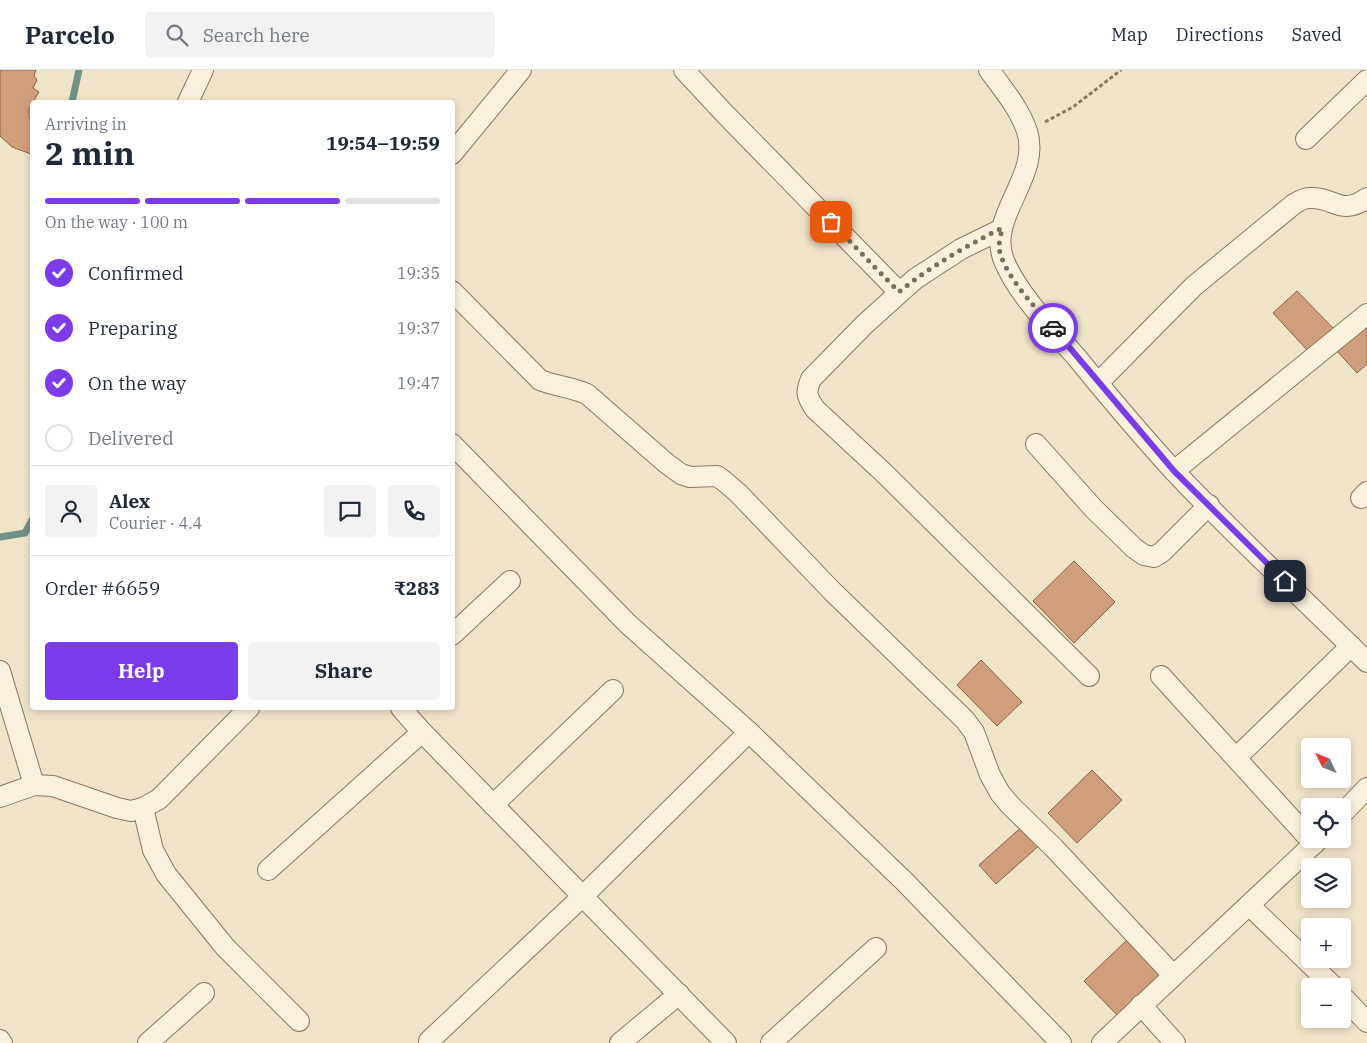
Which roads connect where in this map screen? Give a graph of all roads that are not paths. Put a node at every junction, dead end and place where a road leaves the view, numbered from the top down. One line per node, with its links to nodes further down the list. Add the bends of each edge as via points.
1 (203, 70): 6 (street)
2 (521, 70): 8 (street)
3 (684, 70): 11 (street)
4 (989, 70): 10 (street, via 1017,109 1027,132 1030,156)
5 (1367, 80): 7 (street)
6 (189, 100)
7 (1306, 139)
8 (455, 150)
9 (1367, 198): 14 (street, via 1356,205 1344,207 1307,197 1294,204 1194,286)
10 (1002, 228): 11 (street, via 961,249); 14 (street, via 999,247 1005,264 1020,288)
11 (899, 292): 23 (street, via 811,379 807,387 808,398 815,409)
12 (455, 293): 43 (street, via 540,380 586,394 681,474 717,476 738,493 832,591 965,720 974,732 1000,793)
13 (1367, 314): 17 (street)
14 (1098, 383): 17 (street)
15 (1036, 444): 18 (street, via 1115,531 1144,555 1154,556 1162,552)
16 (455, 447): 29 (street, via 628,624)
17 (1174, 471): 18 (street)
18 (1208, 505): 21 (street)
19 (510, 581): 20 (street)
20 (455, 632)
21 (1361, 652): 30 (street)
22 (0, 671): 31 (street)
23 (1089, 676)
24 (1161, 676): 30 (street)
25 (613, 690): 34 (street)
26 (247, 710): 36 (street, via 159,799)
27 (403, 710): 28 (street)
28 (422, 732): 34 (street); 39 (street)
29 (749, 732): 40 (street); 58 (street, via 905,882)
30 (1236, 758): 37 (street)
31 (34, 785): 33 (street); 36 (street, via 53,786 131,811)
32 (1367, 788): 35 (street)
33 (0, 797)
34 (493, 804): 40 (street)
35 (1351, 805)
36 (143, 808): 49 (street, via 153,850 166,874 225,947)
37 (1301, 825)
38 (1309, 848): 41 (street)
39 (268, 870)
40 (583, 896): 46 (street); 52 (street)
41 (1250, 905): 43 (street); 44 (street)
42 (876, 948): 57 (street)
43 (1173, 975): 47 (street)
44 (1325, 978)
45 (204, 994): 54 (street)
46 (679, 994): 55 (street); 56 (street)
47 (1141, 1005): 59 (street); 60 (street)
48 (1351, 1005): 50 (street)
49 (299, 1022)
50 (1367, 1022)
51 (0, 1040): 53 (street)
52 (429, 1041)
53 (2, 1043)
54 (148, 1043)
55 (620, 1043)
56 (726, 1043)
57 (771, 1043)
58 (1061, 1043)
59 (1102, 1043)
60 (1175, 1043)

